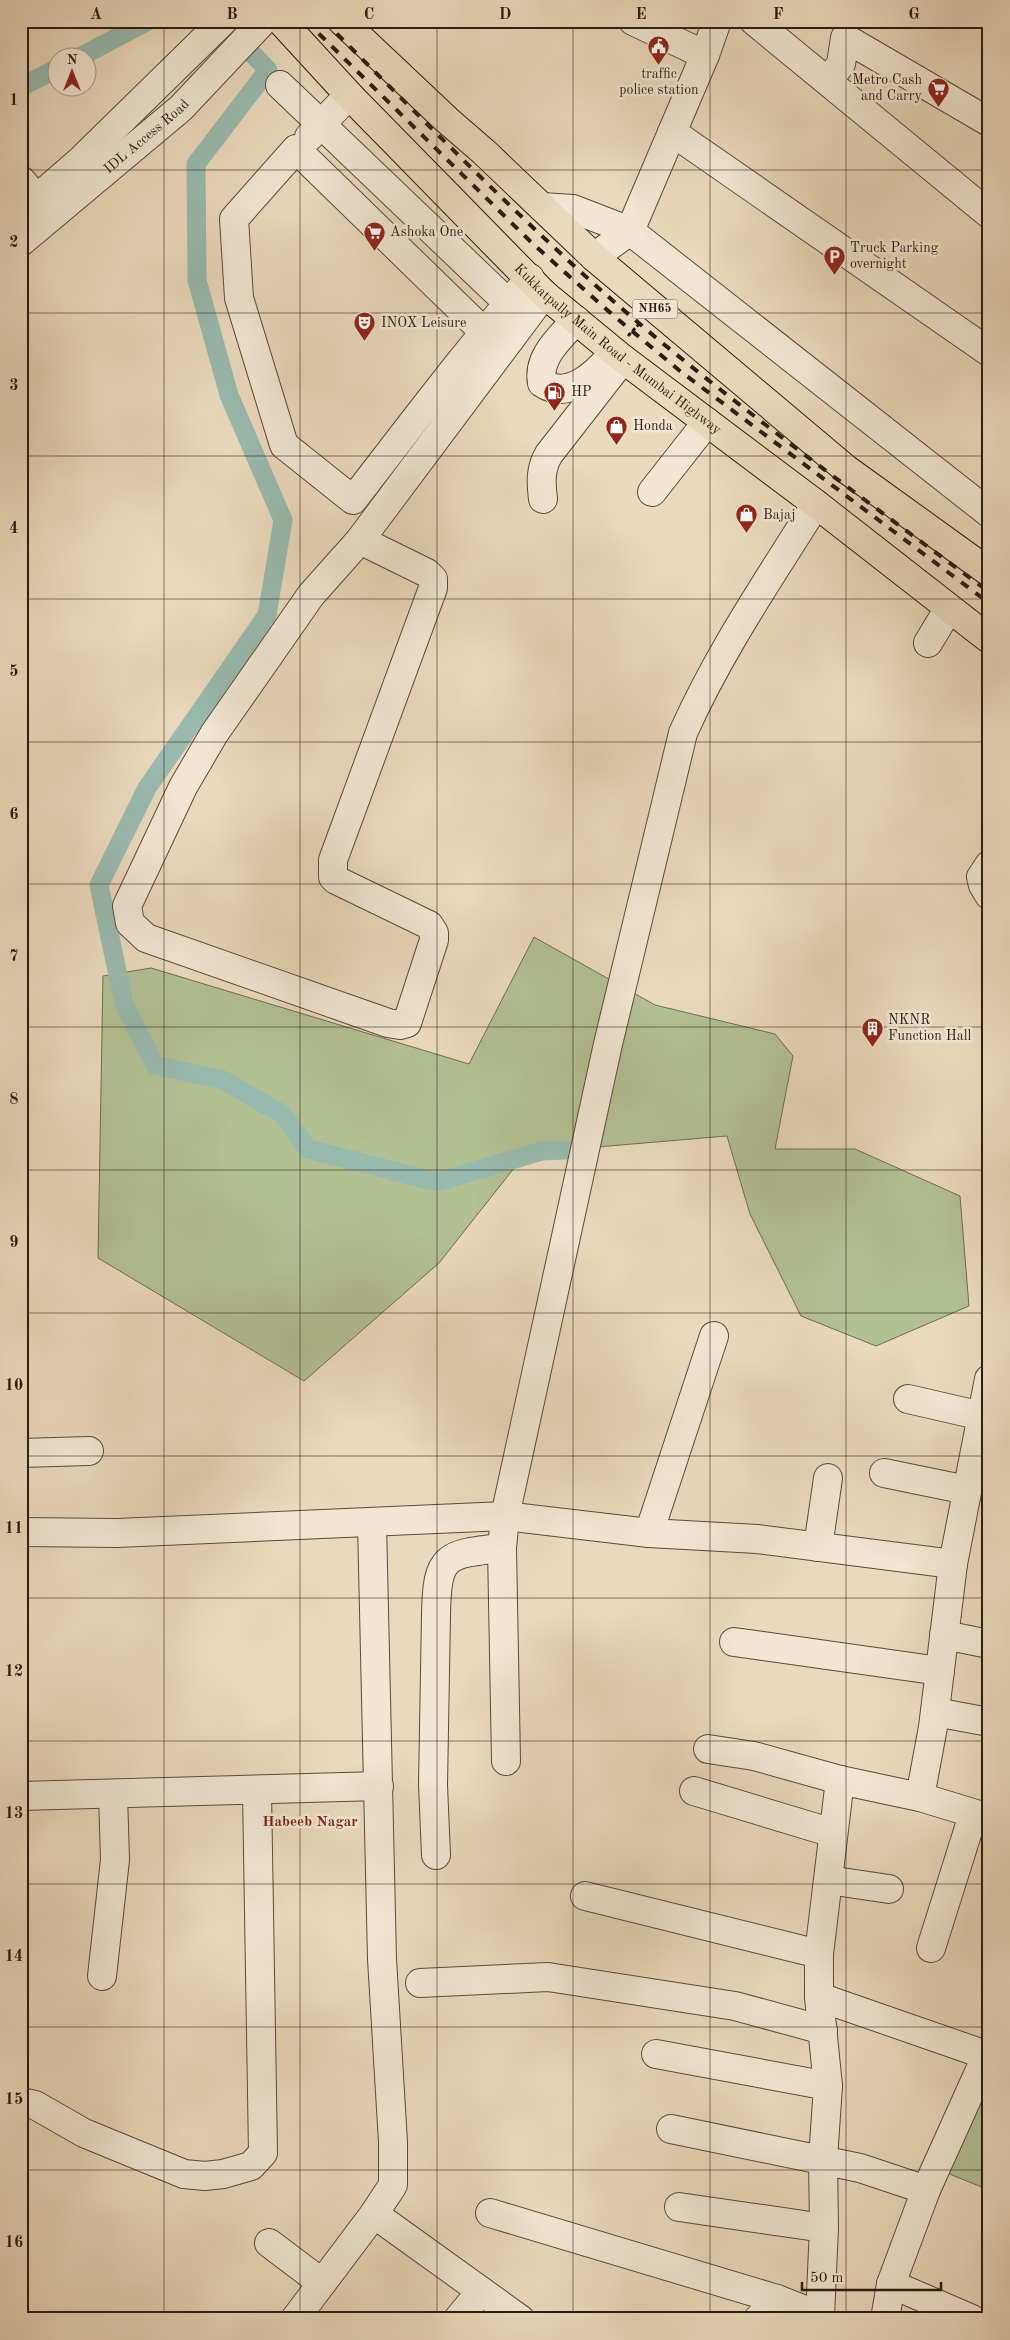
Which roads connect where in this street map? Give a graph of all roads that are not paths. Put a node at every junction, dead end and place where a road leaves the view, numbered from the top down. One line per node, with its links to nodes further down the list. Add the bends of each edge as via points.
1 (223, 21): 12 (street)
2 (281, 21): 13 (highway, Kukkatpally Main Road - Mumbai Highway)
3 (342, 21): 20 (highway, NH65)
4 (634, 21): 9 (street)
5 (717, 21): 9 (street)
6 (754, 21): 10 (street)
7 (258, 27): 14 (street, IDL Access Road)
8 (848, 30): 10 (street, via 841,64); 15 (street)
9 (705, 55): 17 (street)
10 (819, 74): 21 (street)
11 (280, 85): 16 (street)
12 (152, 89): 14 (street); 19 (street, via 81,160)
13 (349, 95): 16 (street); 25 (highway, Kukkatpally Main Road - Mumbai Highway)
14 (177, 112): 23 (street, IDL Access Road)
15 (989, 122)
16 (322, 124): 18 (street); 26 (street)
17 (672, 132): 22 (street); 29 (street)
18 (296, 149): 28 (street); 28 (street, via 234,219 239,298 284,445 353,500)
19 (27, 197)
20 (542, 207): 22 (street, via 573,209); 24 (highway, NH65)
21 (989, 214)
22 (630, 231): 24 (street); 35 (street)
23 (21, 242)
24 (594, 257): 37 (highway, NH65, via 846,469)
25 (537, 286): 26 (street); 27 (highway, Kukkatpally Main Road - Mumbai Highway); 36 (street)
26 (508, 303): 28 (street)
27 (576, 320): 30 (highway, Kukkatpally Main Road - Mumbai Highway); 30 (street, via 545,358 540,372 542,383 551,389 565,390)
28 (484, 333)
29 (989, 352)
30 (619, 355): 31 (highway, Kukkatpally Main Road - Mumbai Highway); 33 (street, via 543,464)
31 (707, 422): 32 (street); 34 (highway, Kukkatpally Main Road - Mumbai Highway)
32 (652, 492)
33 (543, 499)
34 (816, 504): 38 (highway, Kukkatpally Main Road - Mumbai Highway); 53 (street, via 741,622 683,733 608,1044)
35 (989, 513)
36 (360, 540): 36 (street, via 433,579 433,588 333,860 333,877 336,880 429,925 434,933 407,1023 400,1026 146,938 130,923 127,906 183,788 214,734 311,595)
37 (989, 572)
38 (949, 608): 39 (highway, Kukkatpally Main Road - Mumbai Highway); 40 (street)
39 (989, 639)
40 (928, 643)
41 (989, 865): 42 (street, via 981,877)
42 (989, 895)
43 (714, 1336): 56 (street)
44 (989, 1379): 46 (street)
45 (908, 1399): 46 (street)
46 (982, 1416): 47 (street)
47 (982, 1450): 52 (street)
48 (89, 1451): 49 (street)
49 (21, 1453)
50 (884, 1473): 52 (street)
51 (828, 1478): 57 (street)
52 (967, 1490): 59 (street)
53 (505, 1516): 54 (street); 56 (street); 58 (street)
54 (372, 1523): 55 (street, via 117,1533); 69 (street)
55 (21, 1532)
56 (650, 1533): 57 (street, via 757,1539)
57 (818, 1547): 59 (street)
58 (502, 1548): 67 (street); 77 (street, via 465,1552 445,1562 440,1571 436,1591 433,1785)
59 (953, 1564): 60 (street)
60 (944, 1635): 62 (street); 63 (street)
61 (734, 1642): 63 (street)
62 (989, 1644)
63 (940, 1671): 64 (street)
64 (936, 1712): 65 (street); 74 (street)
65 (989, 1722)
66 (708, 1749): 68 (street, via 754,1756)
67 (506, 1761)
68 (840, 1780): 74 (street); 76 (street)
69 (379, 1786): 70 (street); 96 (street, via 382,1959 392,2185)
70 (257, 1791): 72 (street); 90 (street, via 263,2153 251,2166 223,2174 184,2174 84,2133 35,2105)
71 (694, 1791): 76 (street)
72 (113, 1794): 73 (street); 83 (street, via 115,1860)
73 (21, 1796)
74 (920, 1797): 75 (street)
75 (981, 1816): 81 (street)
76 (834, 1833): 78 (street)
77 (436, 1855)
78 (828, 1880): 79 (street); 82 (street)
79 (889, 1889)
80 (585, 1896): 82 (street)
81 (931, 1948)
82 (819, 1954): 85 (street)
83 (102, 1976)
84 (420, 1983): 86 (street, via 548,1978 735,2006)
85 (819, 1997): 86 (street); 88 (street)
86 (823, 2030): 89 (street)
87 (656, 2054): 89 (street)
88 (988, 2054): 93 (street)
89 (828, 2086): 92 (street)
90 (21, 2102)
91 (672, 2129): 92 (street)
92 (823, 2159): 93 (street); 97 (street)
93 (926, 2190): 100 (street)
94 (679, 2207): 97 (street)
95 (490, 2213): 102 (street)
96 (374, 2214): 99 (street); 101 (street)
97 (824, 2228): 102 (street, via 820,2316)
98 (269, 2243): 99 (street)
99 (322, 2284): 103 (street)
100 (891, 2284): 107 (street); 108 (street)
101 (481, 2291): 104 (street); 105 (street)
102 (777, 2299): 106 (street)
103 (295, 2319)
104 (458, 2319)
105 (520, 2319)
106 (758, 2319)
107 (885, 2319)
108 (972, 2319)

